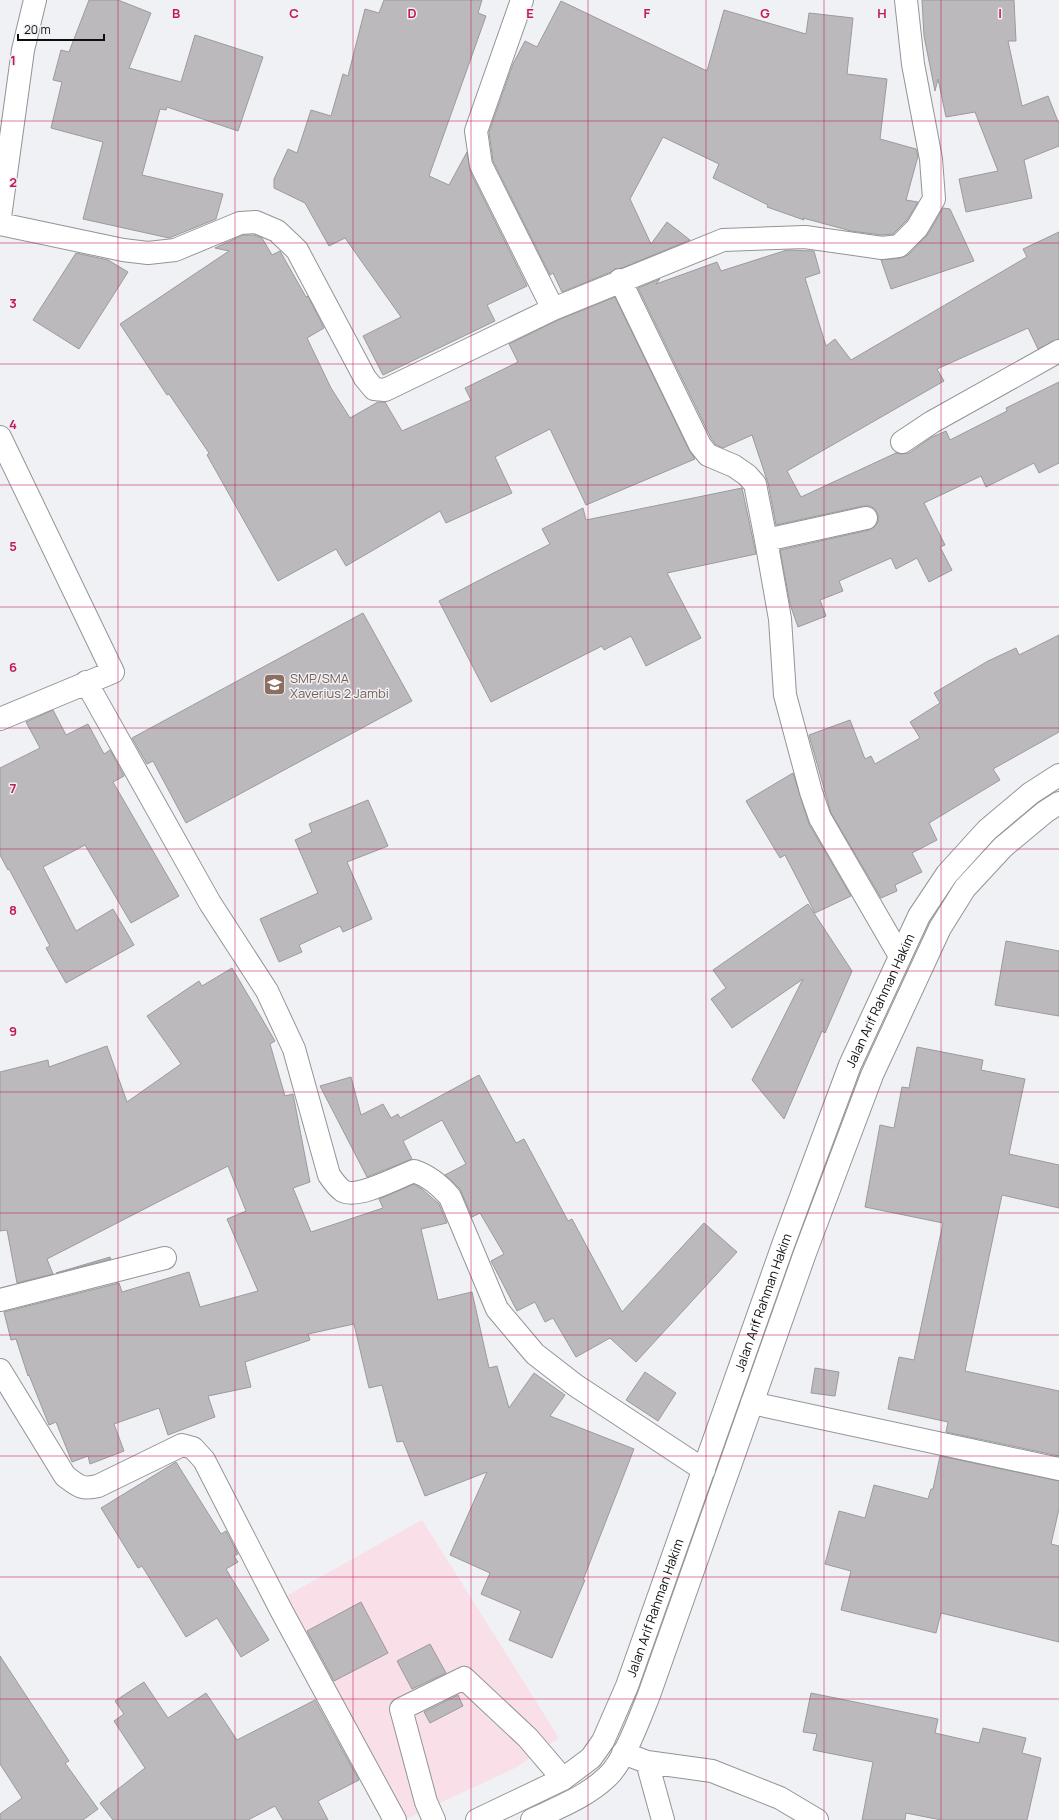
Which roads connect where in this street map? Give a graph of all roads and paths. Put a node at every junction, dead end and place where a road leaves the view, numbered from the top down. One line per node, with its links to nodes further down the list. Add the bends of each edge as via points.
1 (35, 0): 4 (street)
2 (522, 0): 8 (street, via 476,131 481,165)
3 (906, 0): 7 (street, via 913,64 931,159 934,199 917,228 899,246 882,248 805,237 723,240)
4 (6, 138): 5 (street)
5 (0, 217)
6 (0, 224): 8 (street, via 148,253 175,250 240,222 256,222 277,232 297,250 365,378 374,389 385,390)
7 (620, 280): 8 (street); 13 (street, via 700,444 708,455 734,466 755,484)
8 (553, 309)
9 (1059, 351): 11 (street, via 932,422)
10 (0, 438): 14 (street, via 113,672)
11 (902, 442)
12 (866, 518): 13 (street)
13 (766, 540): 18 (street, via 780,619 785,696 811,792 820,818)
14 (86, 682): 15 (street); 25 (street, via 210,903 267,991 294,1049 329,1175 336,1186 345,1192 357,1193 414,1171 439,1184 450,1197 497,1309 535,1354 575,1385)
15 (0, 720)
16 (1059, 775): 18 (street, Jalan Arif Rahman Hakim, via 1031,793 987,830 947,874 919,916)
17 (1059, 803): 23 (street, Jalan Arif Rahman Hakim, via 1044,812 1003,847 965,888 940,928 872,1075)
18 (900, 956): 22 (street, Jalan Arif Rahman Hakim, via 847,1073 782,1245)
19 (165, 1258): 20 (street)
20 (0, 1300)
21 (0, 1370): 30 (street, via 65,1476 76,1485 86,1489 98,1486 182,1445 194,1448 204,1460 281,1610)
22 (731, 1394): 23 (street); 25 (street, Jalan Arif Rahman Hakim)
23 (752, 1403): 24 (street); 26 (street, Jalan Arif Rahman Hakim, via 649,1695)
24 (1059, 1469)
25 (704, 1470): 28 (street, Jalan Arif Rahman Hakim, via 628,1686 603,1742 591,1758)
26 (624, 1753): 27 (street); 29 (street, Jalan Arif Rahman Hakim, via 608,1777)
27 (647, 1762): 34 (street); 35 (street, via 712,1771 780,1798)
28 (563, 1779): 29 (street); 31 (street, via 528,1738 464,1678 401,1710 426,1802); 32 (street, Jalan Arif Rahman Hakim)
29 (575, 1800): 33 (street, Jalan Arif Rahman Hakim)
30 (395, 1820)
31 (434, 1820)
32 (477, 1820)
33 (532, 1820)
34 (663, 1820)
35 (818, 1820)

